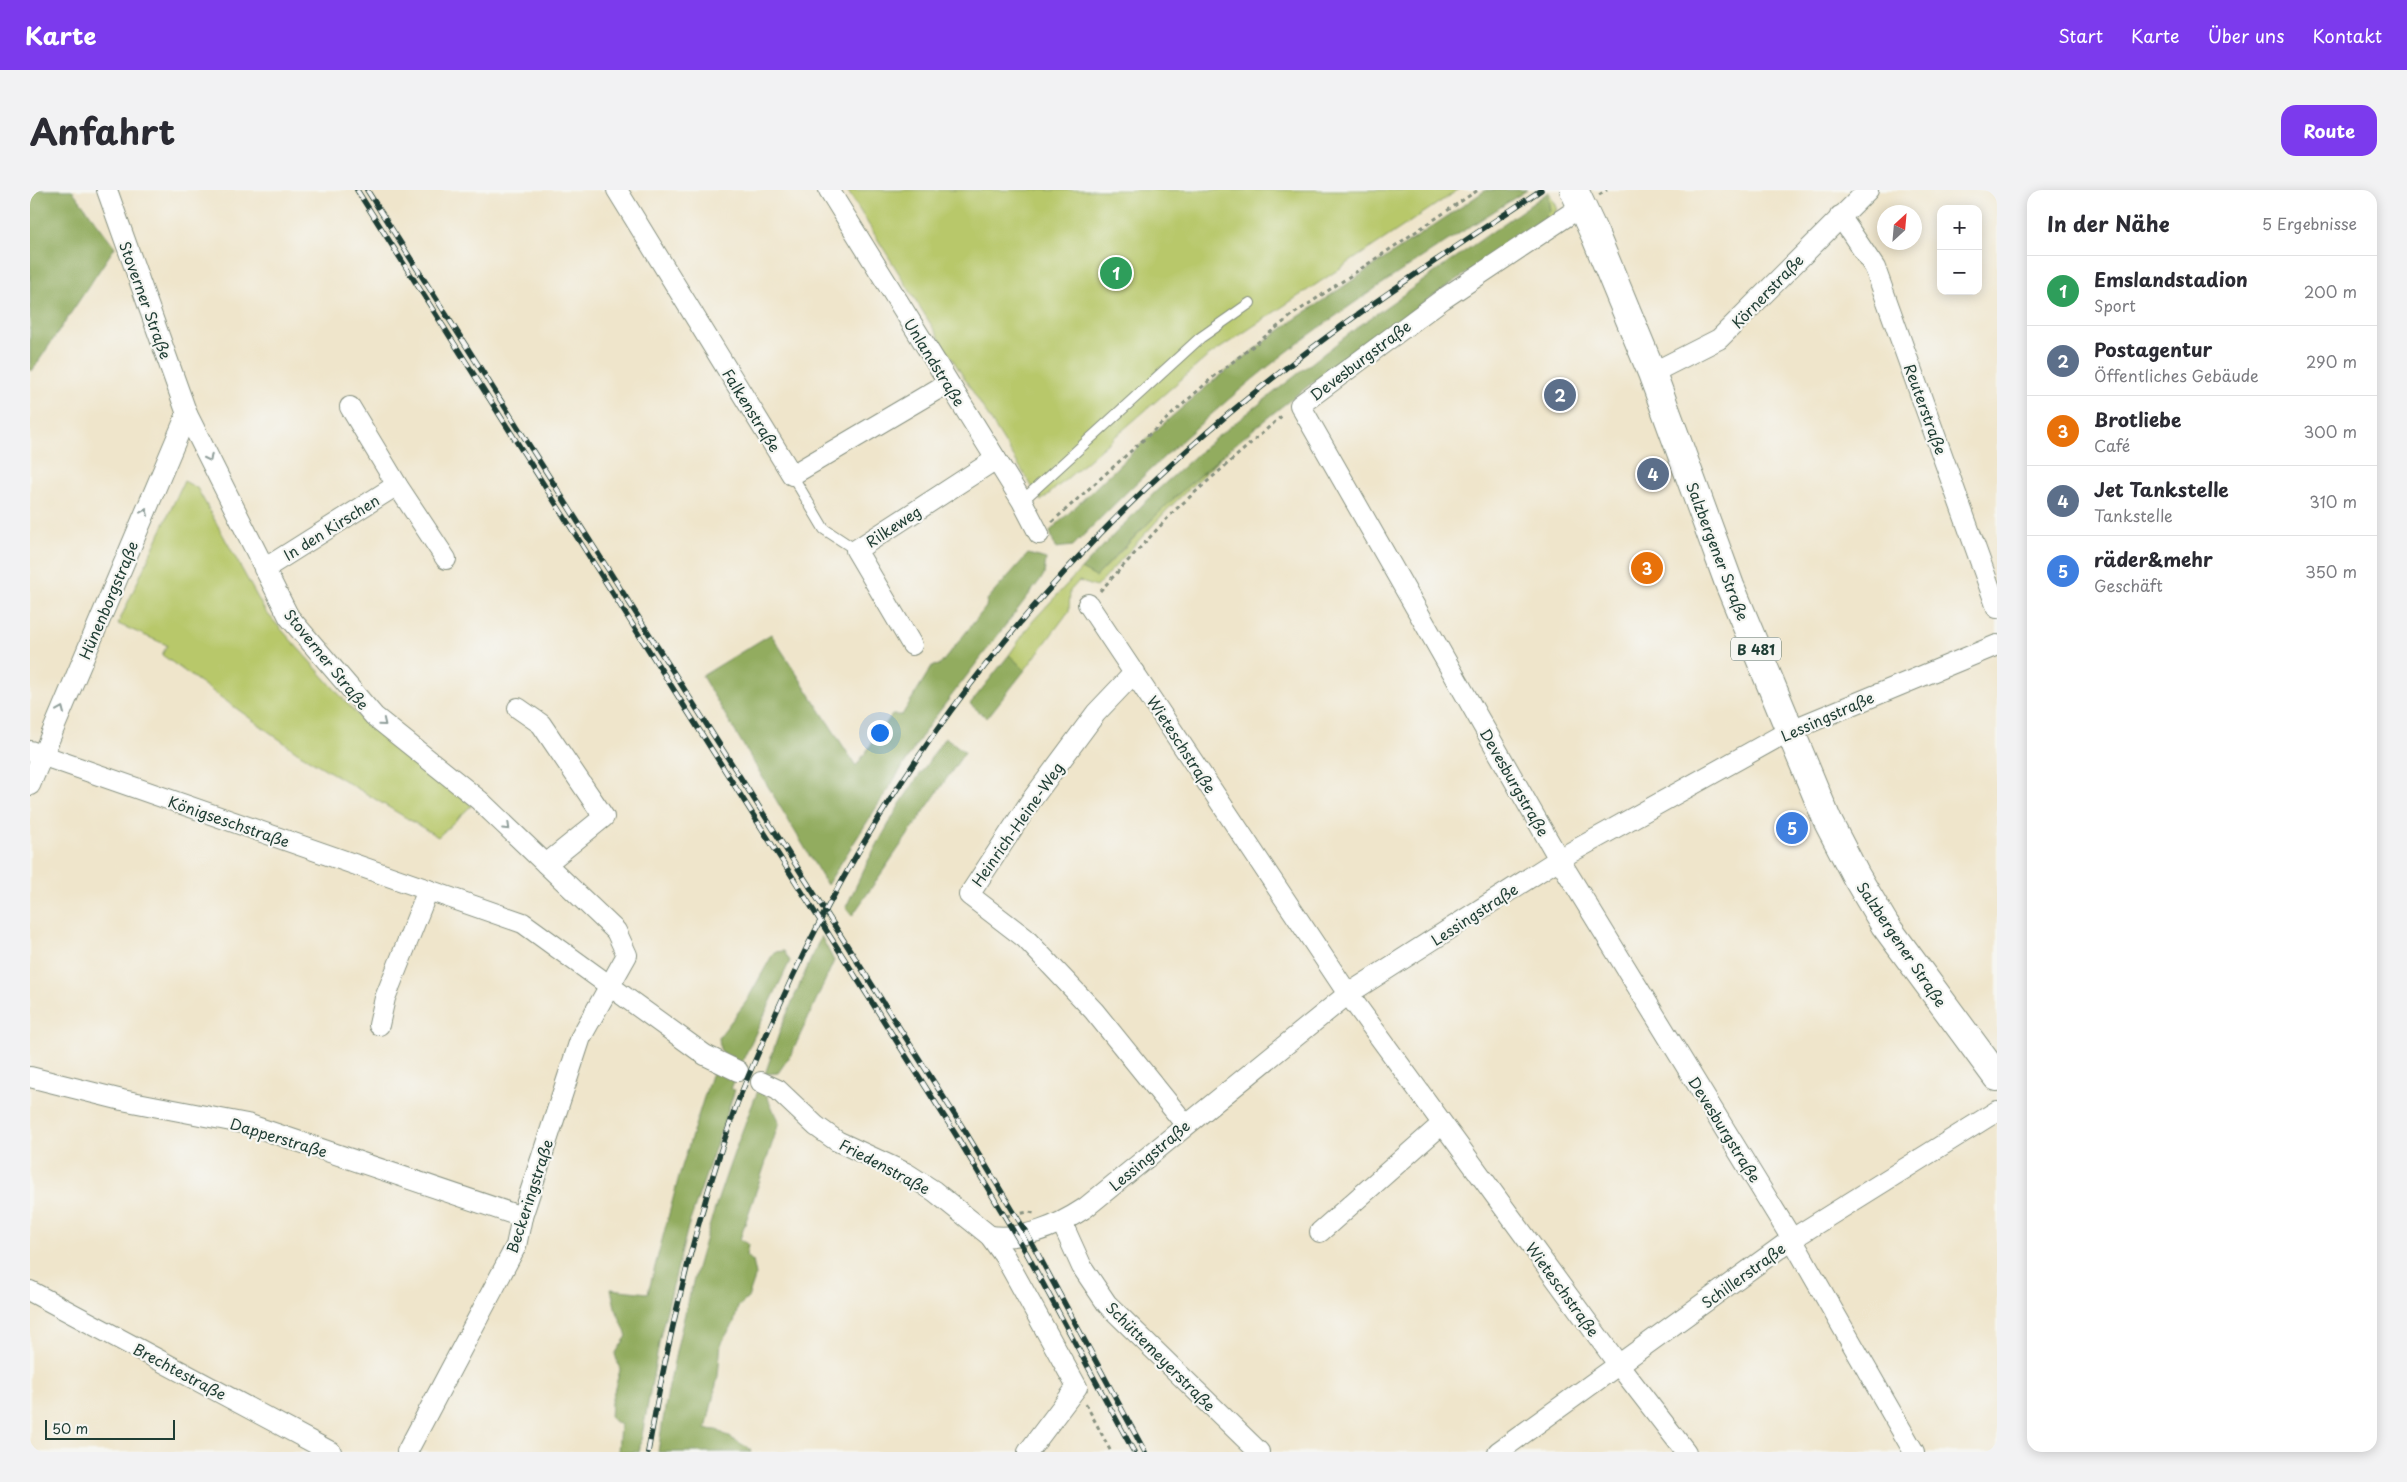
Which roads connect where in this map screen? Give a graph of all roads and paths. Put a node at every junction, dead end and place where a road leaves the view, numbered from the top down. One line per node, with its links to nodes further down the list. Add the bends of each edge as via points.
1 (106, 190): 13 (street, Stoverner Straße)
2 (617, 190): 15 (street, Falkenstraße)
3 (829, 190): 10 (street, Unlandstraße)
4 (1478, 190): 18 (path, via 1295,313 1110,468)
5 (1868, 190): 7 (street, Körnerstraße)
6 (1578, 198): 9 (main road, Salzbergener Straße / B 481); 11 (street, Devesburgstraße)
7 (1840, 216): 9 (street, Körnerstraße, via 1720,339); 23 (street, Reuterstraße, via 1875,268)
8 (1250, 303): 17 (lane, via 1200,338)
9 (1652, 373): 28 (main road, Salzbergener Straße / B 481, via 1727,577)
10 (948, 383): 14 (street, Unlandstraße); 15 (street)
11 (1300, 405): 22 (path, via 1285,413 1175,510); 31 (street, Devesburgstraße)
12 (350, 407): 16 (street)
13 (187, 414): 21 (street, Stoverner Straße, one-way to 21); 29 (street, Hünenborgstraße, one-way to 13)
14 (996, 459): 17 (street, Unlandstraße); 19 (street, Rilkeweg)
15 (792, 475): 19 (lane, via 824,529)
16 (397, 485): 20 (street); 21 (street, In den Kirschen)
17 (1022, 501): 18 (street, Unlandstraße)
18 (1039, 534)
19 (856, 550): 24 (street, Rilkeweg)
20 (446, 560)
21 (264, 568): 32 (street, Stoverner Straße, one-way to 32, via 289,617 374,716 479,800)
22 (1088, 604): 26 (street, Wieteschstraße)
23 (1997, 608)
24 (912, 645)
25 (1997, 645): 28 (street, Lessingstraße)
26 (1135, 672): 35 (street, Wieteschstraße); 43 (street, Heinrich-Heine-Weg, via 1090,720 1030,802 969,895 1025,938 1094,1010)
27 (518, 708): 32 (street, via 541,724 604,817)
28 (1789, 731): 31 (street, Lessingstraße); 39 (main road, Salzbergener Straße / B 481, via 1828,822 1885,926)
29 (36, 753): 30 (street, Hünenborgstraße); 33 (street, Königseschstraße)
30 (30, 785)
31 (1559, 859): 35 (street, Lessingstraße); 48 (street, Devesburgstraße)
32 (546, 864): 34 (street, Stoverner Straße, via 616,931 627,955)
33 (428, 890): 34 (street, Königseschstraße, via 522,923); 36 (street, via 385,998)
34 (610, 987): 37 (street, via 705,1055); 44 (street, Beckeringstraße, via 581,1037)
35 (1348, 994): 42 (street, Wieteschstraße); 43 (street, Lessingstraße)
36 (379, 1025)
37 (738, 1071)
38 (30, 1077): 44 (street, Dapperstraße, via 122,1100 246,1124)
39 (1997, 1077)
40 (761, 1082): 47 (street, Friedenstraße, via 778,1090 837,1141 906,1173)
41 (1997, 1111): 48 (street, Schillerstraße)
42 (1442, 1124): 46 (street); 50 (street, Wieteschstraße)
43 (1186, 1125): 45 (street, Lessingstraße)
44 (522, 1217): 53 (street, Beckeringstraße, via 516,1246)
45 (1062, 1223): 47 (street, Lessingstraße, via 1017,1236); 56 (street, Schüttemeyerstraße, via 1082,1267 1107,1304)
46 (1320, 1232)
47 (990, 1236): 51 (street, Friedenstraße, via 1005,1257)
48 (1792, 1239): 50 (street, Schillerstraße); 59 (street, Devesburgstraße)
49 (30, 1291): 52 (street, Brechtestraße)
50 (1618, 1364): 57 (street, Schillerstraße); 58 (street, Wieteschstraße)
51 (1077, 1387): 54 (street); 55 (path)
52 (331, 1452)
53 (407, 1452)
54 (1028, 1452)
55 (1111, 1452)
56 (1259, 1452)
57 (1498, 1452)
58 (1686, 1452)
59 (1914, 1452)

